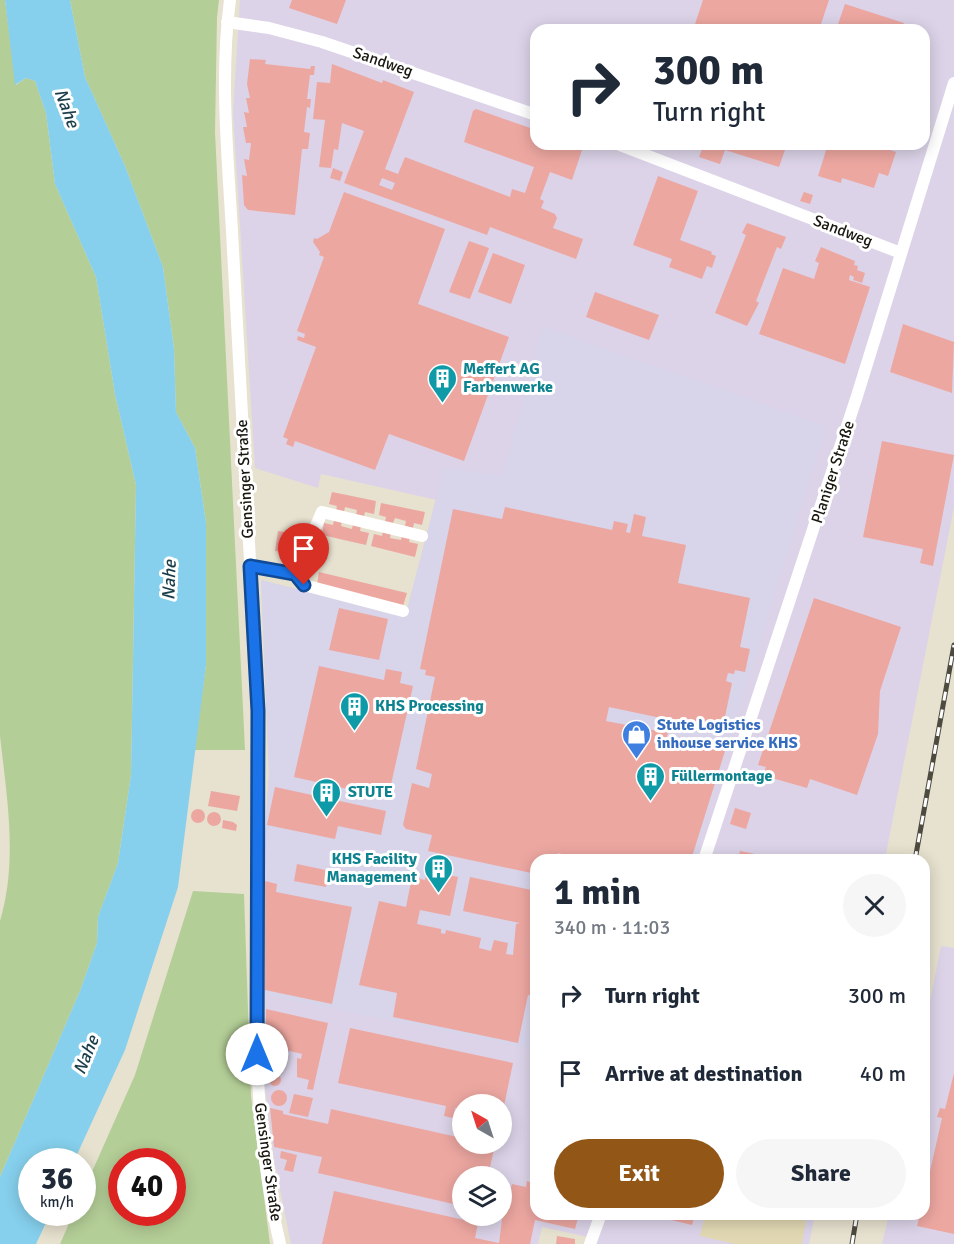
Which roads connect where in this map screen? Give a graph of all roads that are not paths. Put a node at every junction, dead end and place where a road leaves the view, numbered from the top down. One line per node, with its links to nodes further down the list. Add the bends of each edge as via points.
1 (230, 0): 2 (street, Gensinger Straße)
2 (227, 22): 4 (street, Sandweg, via 322,42); 8 (street, Gensinger Straße, via 226,125)
3 (954, 83): 6 (street, Planiger Straße)
4 (530, 113)
5 (633, 150): 6 (street, Sandweg)
6 (901, 253): 11 (street, Planiger Straße)
7 (422, 536): 9 (street, via 322,512)
8 (250, 566): 9 (street); 13 (street, Gensinger Straße, via 258,711 257,1076 271,1206)
9 (295, 574): 10 (street, via 304,585)
10 (403, 611)
11 (706, 854)
12 (599, 1220): 14 (street)
13 (280, 1244)
14 (590, 1244)

